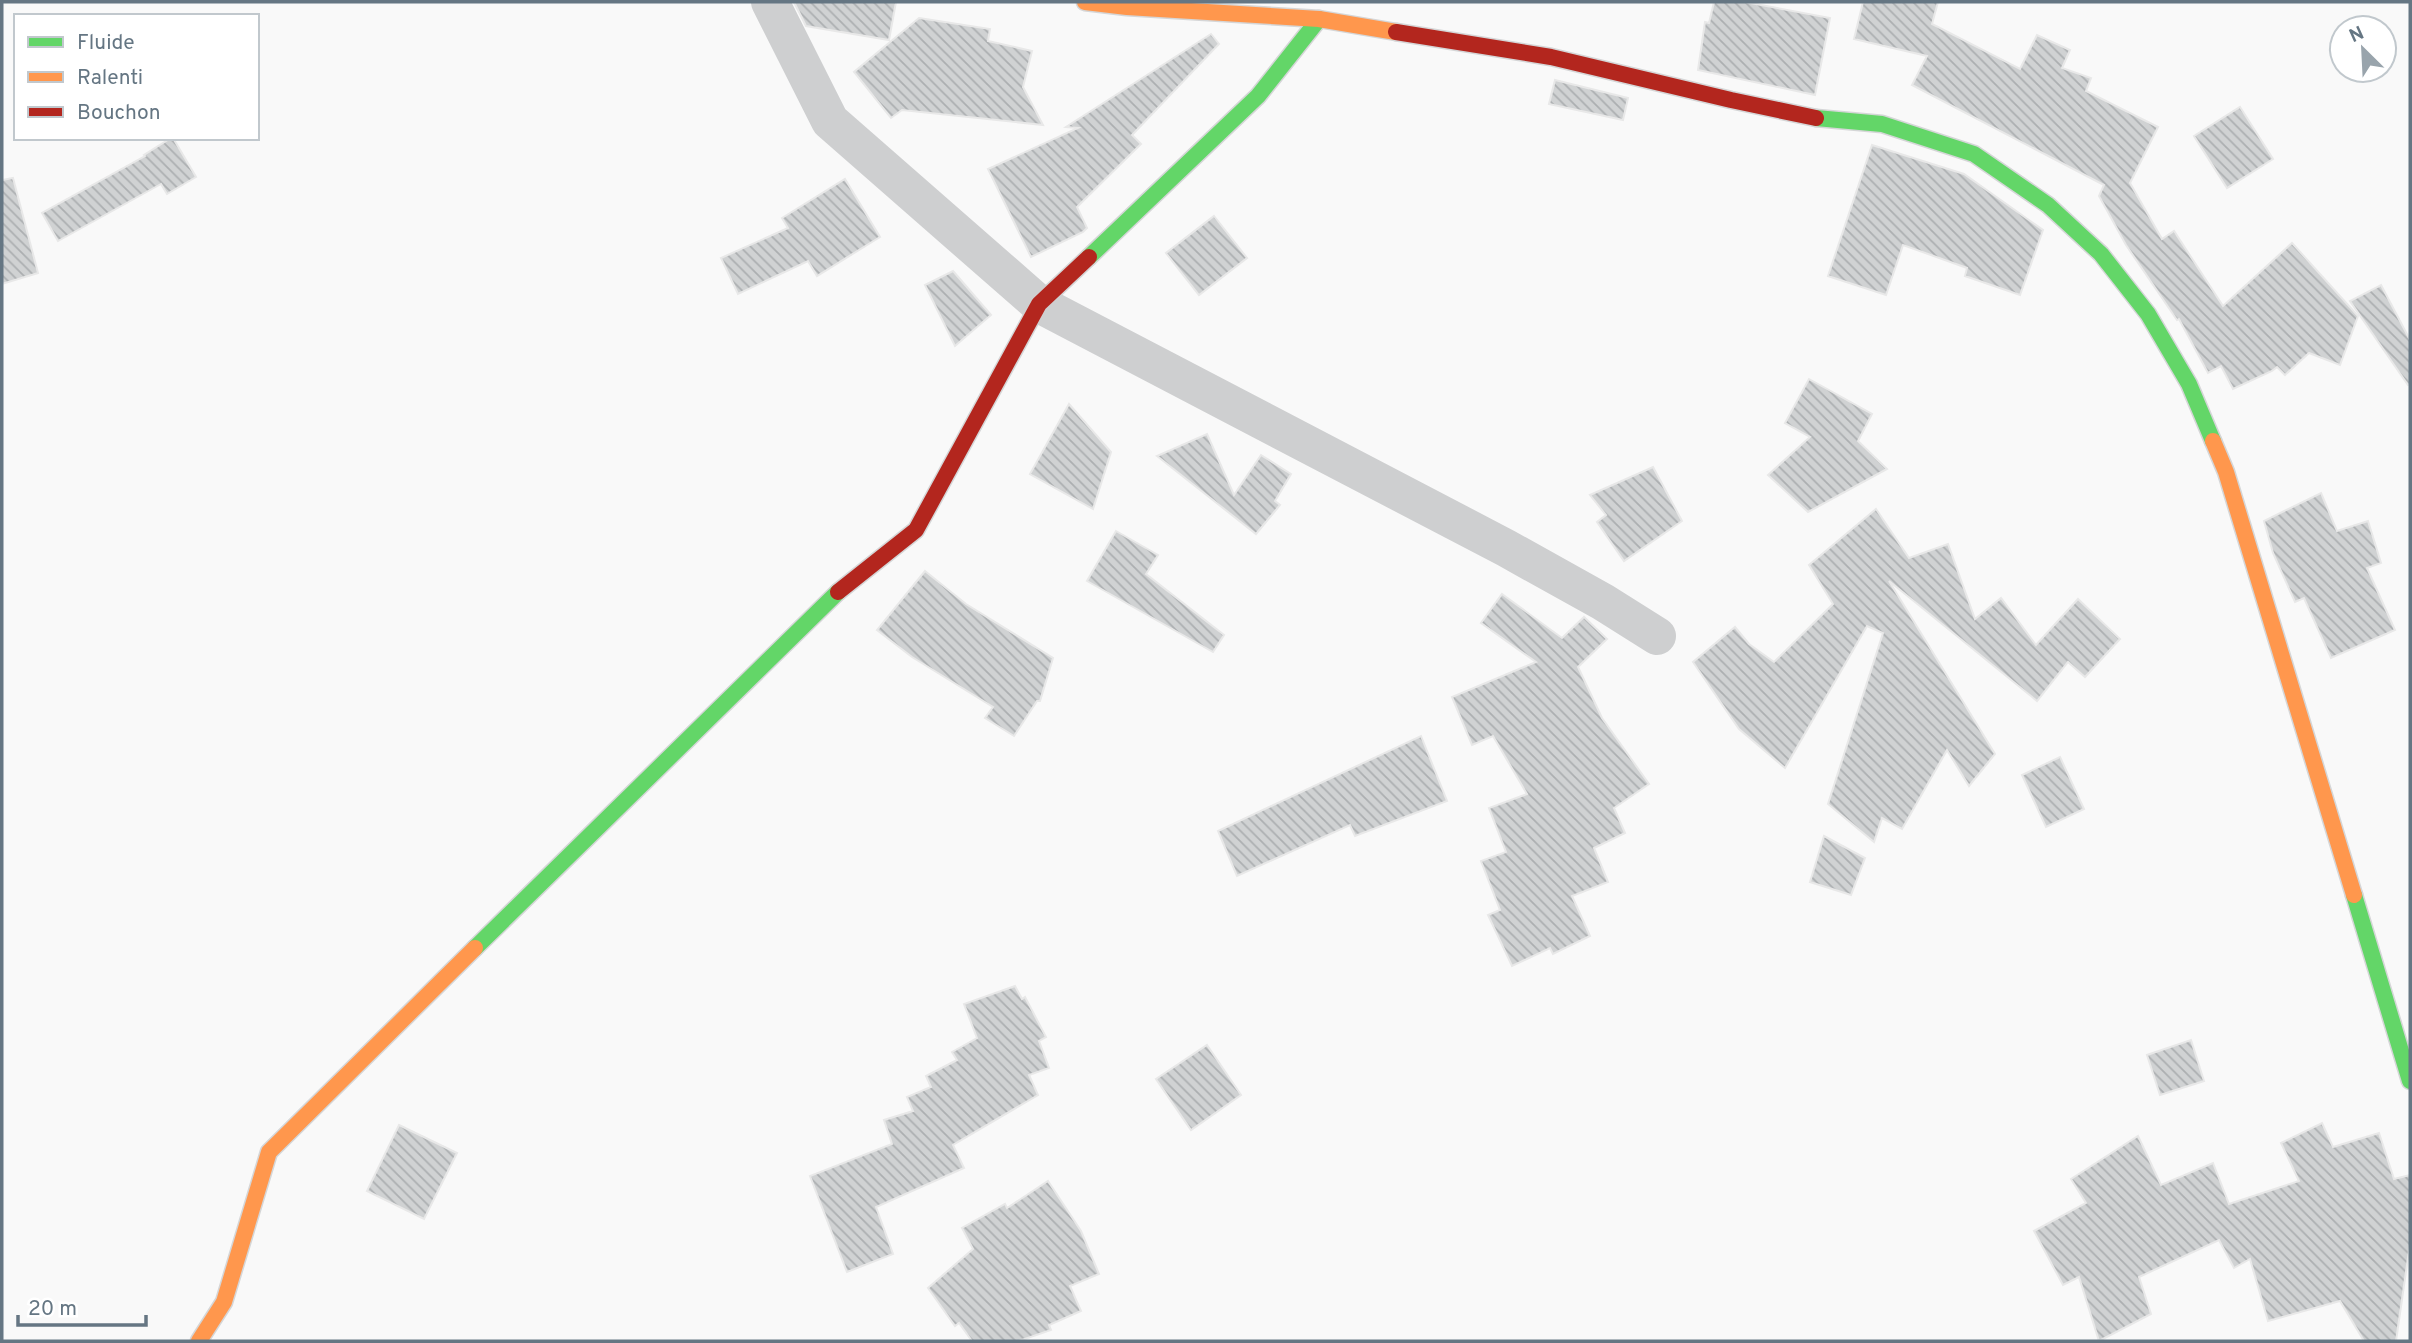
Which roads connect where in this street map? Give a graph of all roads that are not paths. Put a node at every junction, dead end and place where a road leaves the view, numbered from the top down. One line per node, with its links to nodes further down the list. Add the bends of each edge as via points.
1 (770, 2): 4 (street, via 830,121)
2 (1085, 2): 3 (main road)
3 (1320, 19): 4 (main road, via 1258,96); 6 (main road, via 1551,57 1818,118 1882,124 1974,154 2048,205 2101,254 2148,314 2189,384 2226,472)
4 (1039, 303): 5 (street, via 1506,548); 7 (main road, via 916,530 826,602 269,1152 224,1302)
5 (1657, 636)
6 (2410, 1081)
7 (199, 1341)

